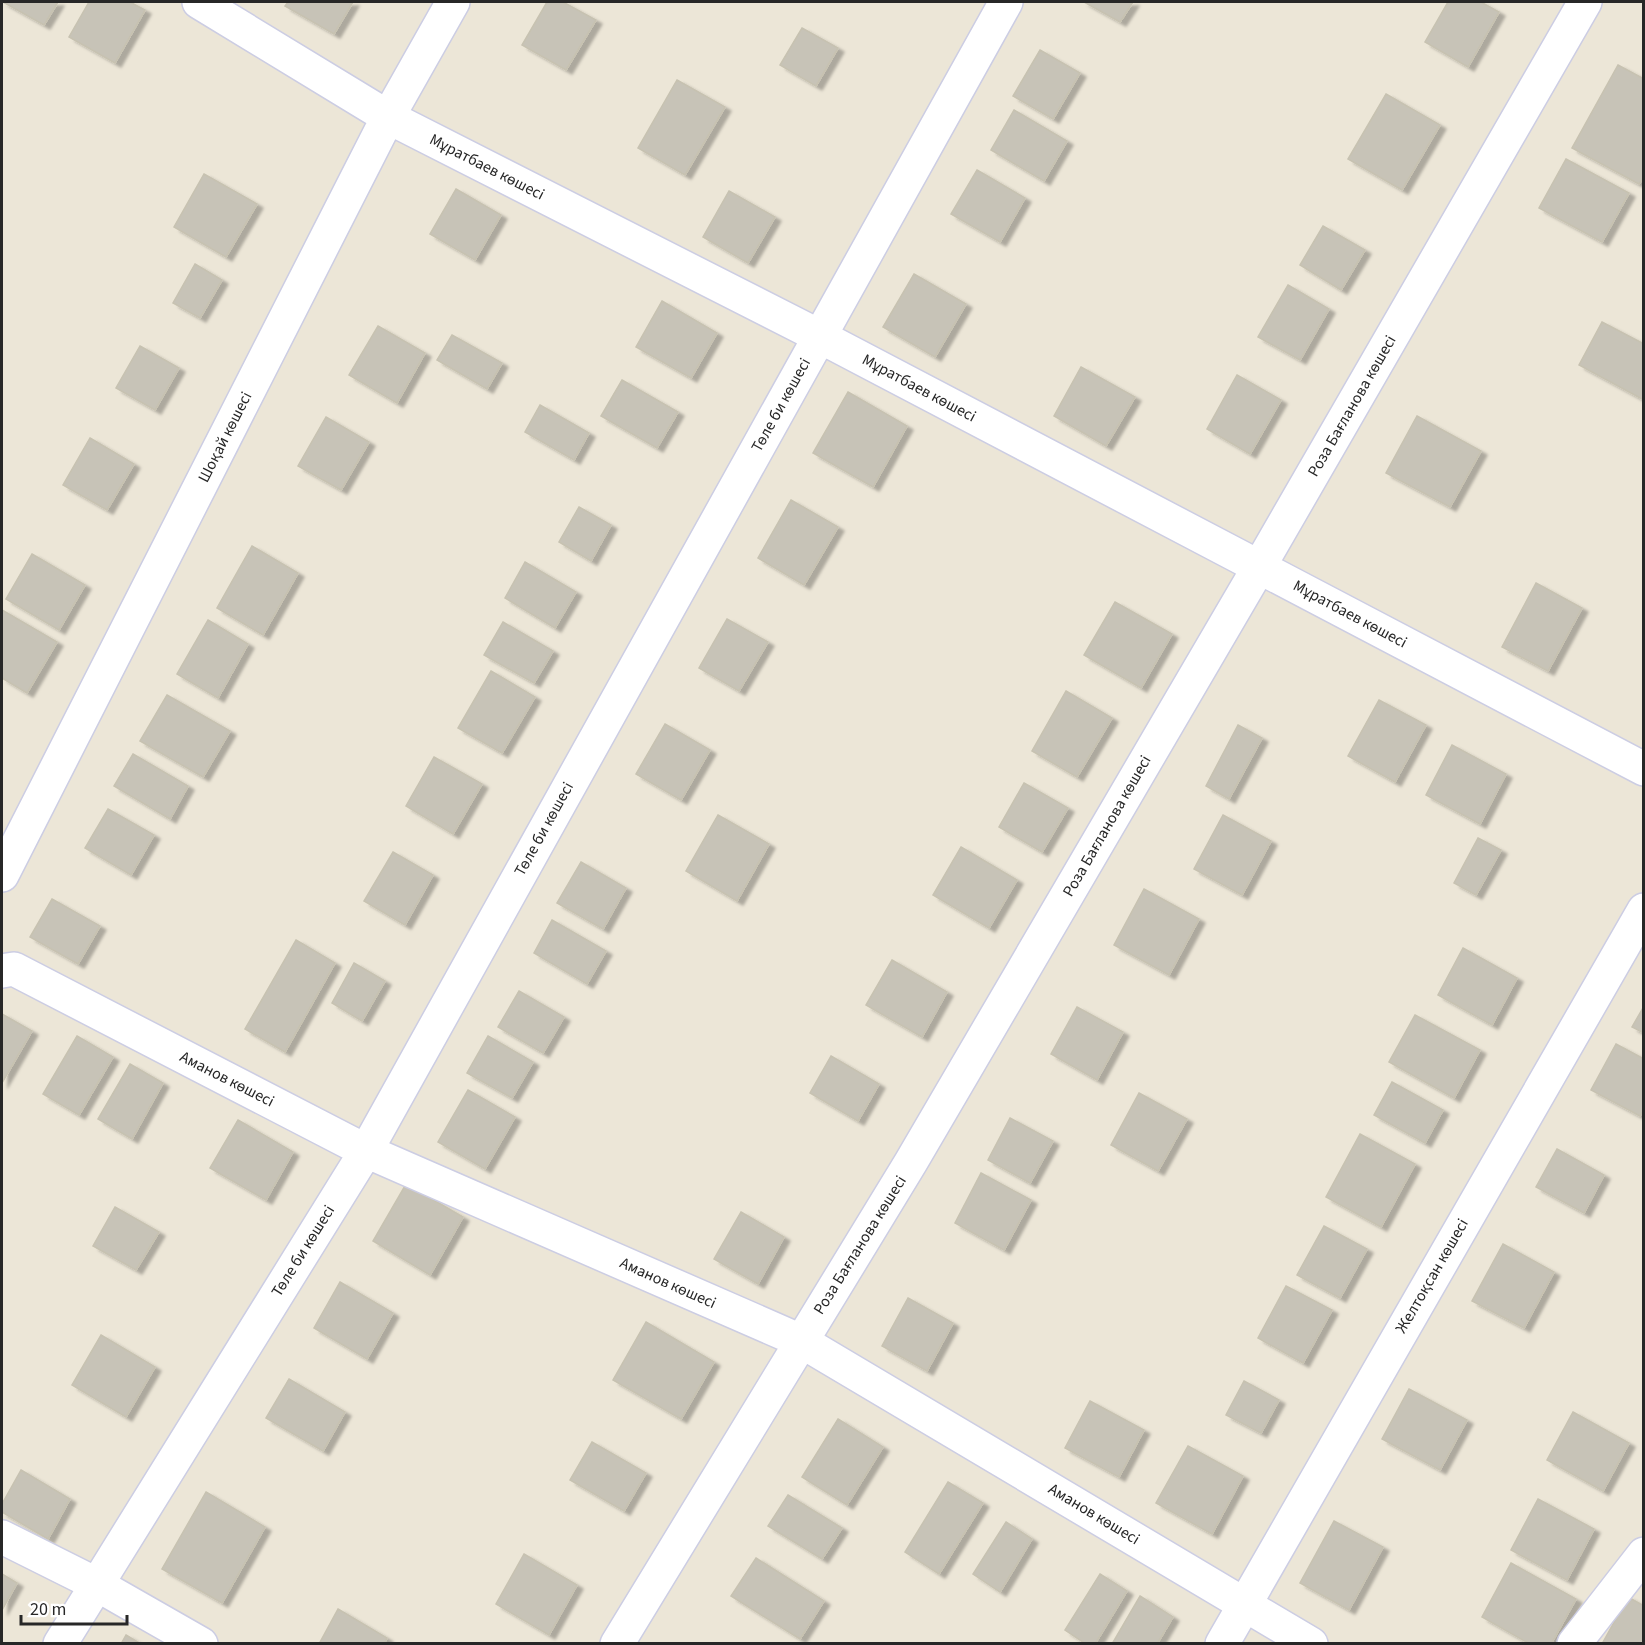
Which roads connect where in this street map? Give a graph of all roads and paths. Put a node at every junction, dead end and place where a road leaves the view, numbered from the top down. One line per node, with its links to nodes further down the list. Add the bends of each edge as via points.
1 (199, 2): 5 (street, Мұратбаев көшесі)
2 (453, 2): 5 (street, Шоқай көшесі)
3 (1006, 2): 6 (street, Төле би көшесі)
4 (1585, 2): 7 (street, Роза Бағланова көшесі)
5 (388, 117): 6 (street, Мұратбаев көшесі); 9 (street, Шоқай көшесі)
6 (819, 336): 7 (street, Мұратбаев көшесі); 12 (street, Төле би көшесі)
7 (1259, 567): 8 (street, Мұратбаев көшесі); 13 (street, Роза Бағланова көшесі, via 911,1162)
8 (1644, 769)
9 (2, 875)
10 (1644, 910): 17 (street, Желтоқсан көшесі)
11 (2, 971): 12 (street, Аманов көшесі, via 14,969)
12 (366, 1151): 13 (street, Аманов көшесі); 16 (street, Төле би көшесі)
13 (801, 1341): 17 (street, Аманов көшесі); 20 (street, Роза Бағланова көшесі)
14 (2, 1537): 16 (street)
15 (1644, 1554): 23 (street)
16 (96, 1584): 18 (street, Төле би көшесі); 19 (street)
17 (1244, 1603): 21 (street, Желтоқсан көшесі); 22 (street, Аманов көшесі)
18 (60, 1644)
19 (201, 1644)
20 (617, 1644)
21 (1222, 1644)
22 (1311, 1644)
23 (1574, 1644)

